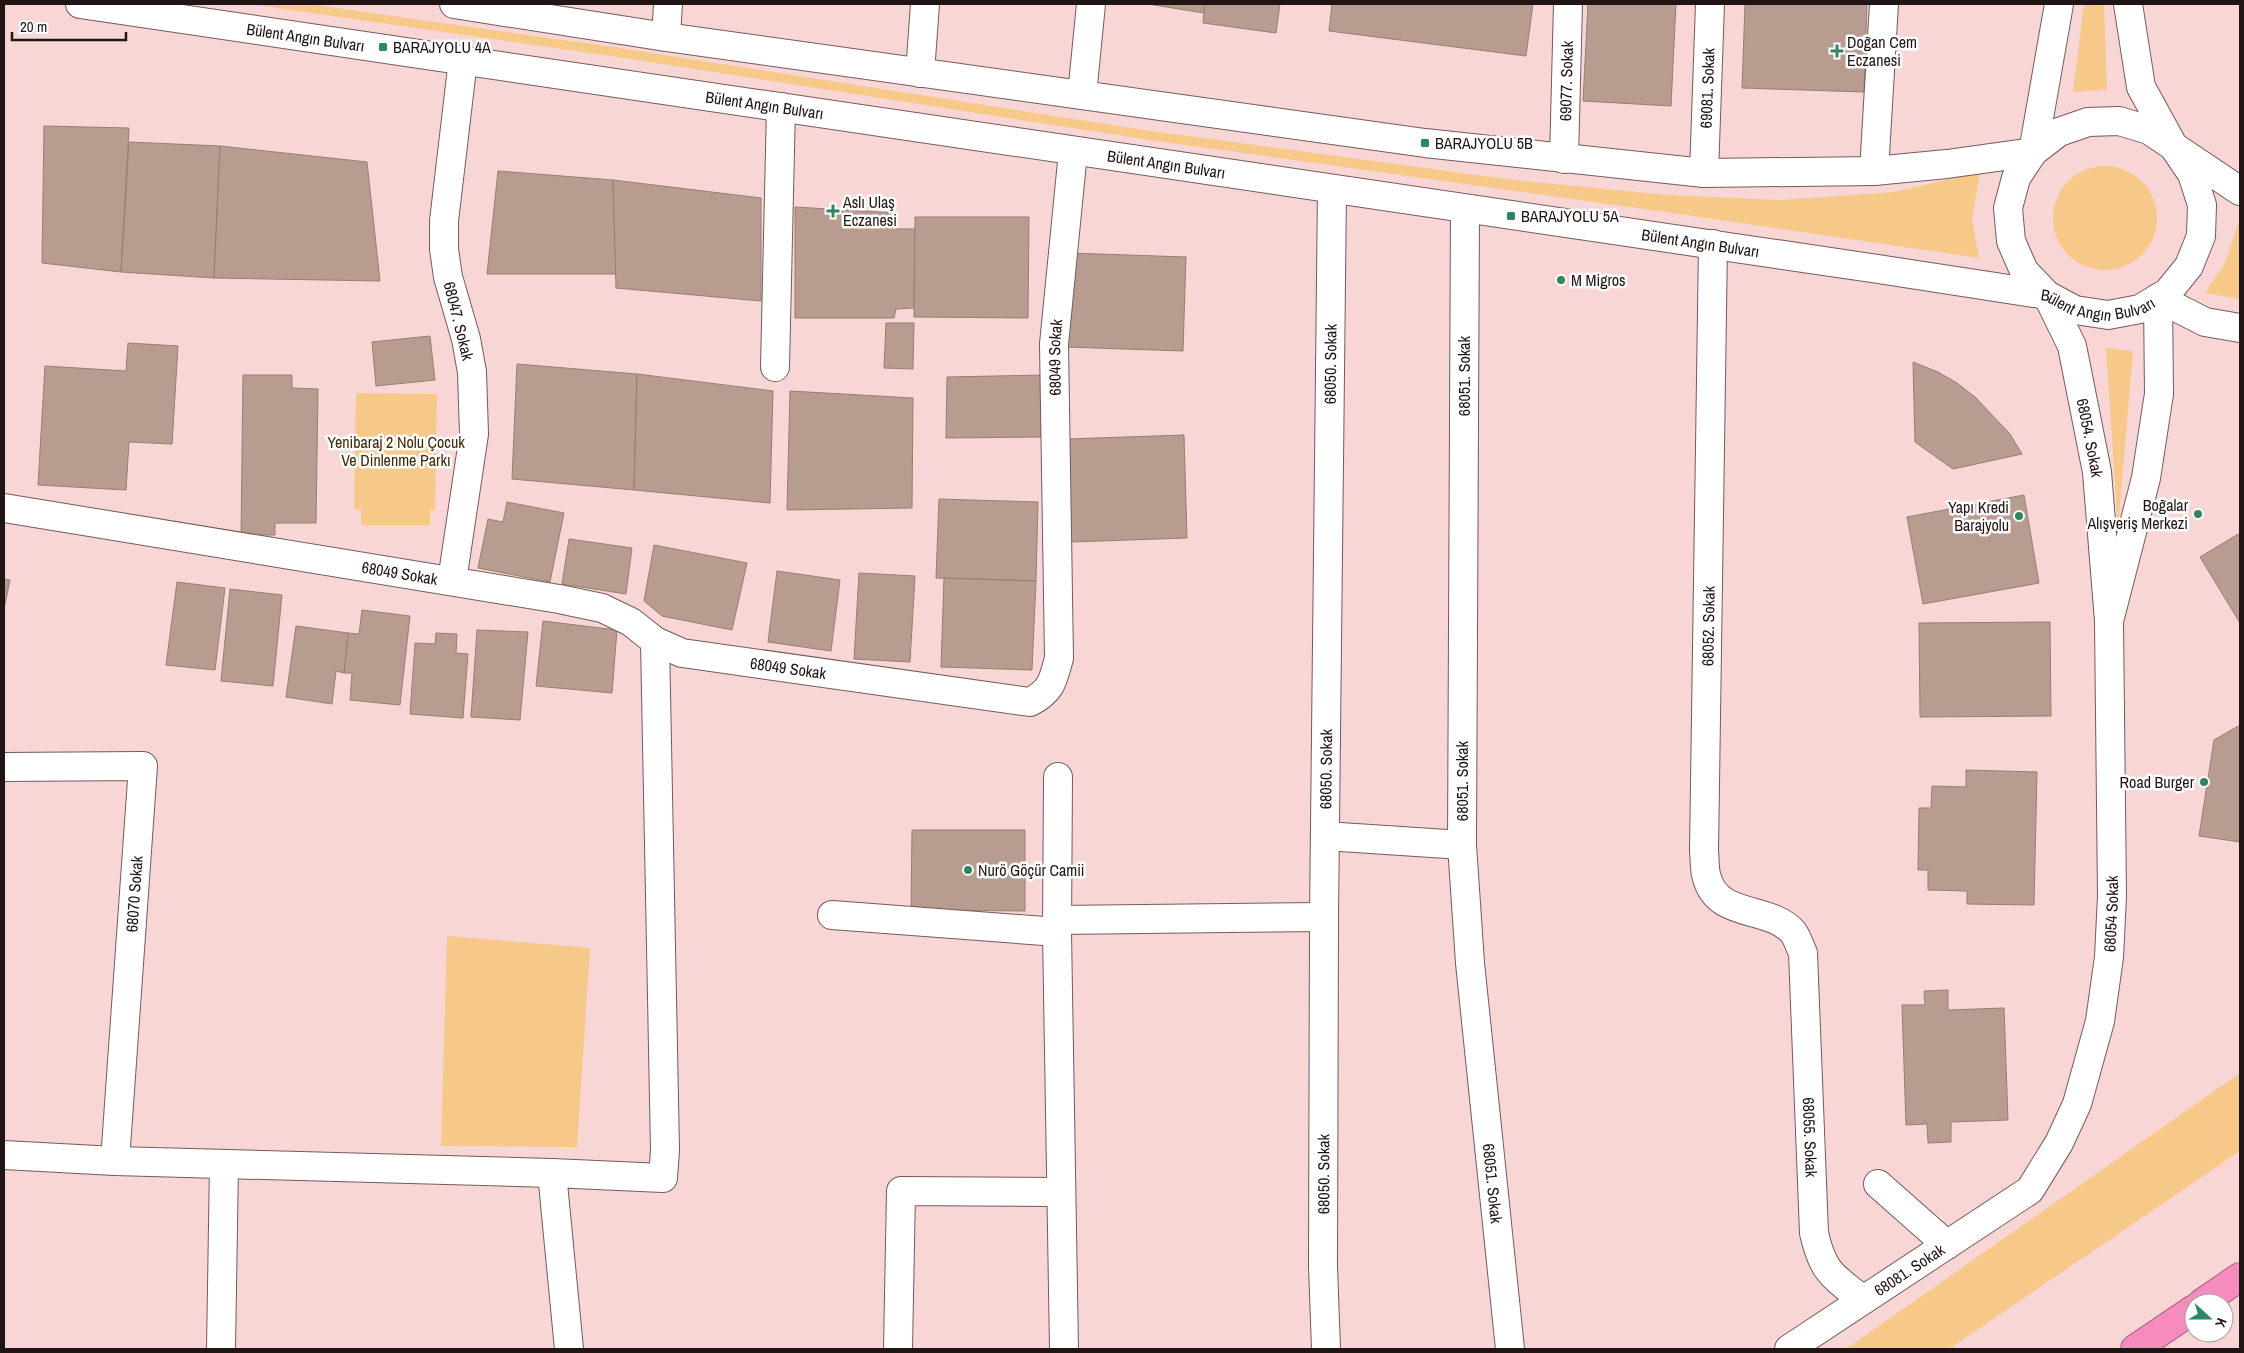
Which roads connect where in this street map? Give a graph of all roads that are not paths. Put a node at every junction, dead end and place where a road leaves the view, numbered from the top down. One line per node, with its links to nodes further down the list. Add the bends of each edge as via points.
1 (80, 4): 13 (street, Bülent Angın Bulvarı)
2 (454, 4): 11 (street)
3 (668, 4): 12 (street)
4 (925, 4): 14 (street)
5 (1091, 4): 15 (street)
6 (1568, 4): 20 (street, 69077. Sokak)
7 (1710, 4): 22 (street, 69081. Sokak)
8 (1884, 4): 21 (street)
9 (2058, 4): 19 (street)
10 (2128, 4): 17 (street, via 2141,88)
11 (555, 12): 12 (street)
12 (666, 37): 14 (street)
13 (464, 60): 16 (street, Bülent Angın Bulvarı); 32 (street, 68047. Sokak, via 444,221 444,249 472,372 474,434)
14 (920, 73): 15 (street)
15 (1082, 95): 20 (street)
16 (781, 107): 18 (street, Bülent Angın Bulvarı); 30 (street)
17 (2174, 149): 19 (street, via 2149,130 2119,121 2088,122 2058,132); 24 (street); 28 (street, via 2192,174 2202,205 2201,236 2189,266 2168,292)
18 (1074, 152): 23 (street, Bülent Angın Bulvarı); 34 (street, 68049 Sokak, via 1054,344 1059,658 1052,682 1043,695 1030,702 764,665 682,653)
19 (2033, 152): 21 (street); 27 (street, via 2016,178 2008,208 2011,241 2024,271)
20 (1564, 159): 22 (street)
21 (1874, 171): 22 (street)
22 (1704, 173)
23 (1332, 189): 25 (street, Bülent Angın Bulvarı); 37 (street, 68050. Sokak)
24 (2240, 191)
25 (1465, 209): 26 (street, Bülent Angın Bulvarı); 38 (street, 68051. Sokak)
26 (1713, 244): 27 (street, Bülent Angın Bulvarı); 42 (street, 68052. Sokak, via 1706,878 1718,898 1739,910 1774,919 1793,932)
27 (2047, 295): 28 (street, Bülent Angın Bulvarı, via 2075,310 2108,315 2140,309); 33 (street, 68054. Sokak, via 2072,346 2097,472)
28 (2158, 298): 29 (street, Bülent Angın Bulvarı, via 2205,322); 33 (street, via 2159,394 2156,414 2146,478)
29 (2240, 328)
30 (775, 367)
31 (4, 508): 32 (street, 68049 Sokak)
32 (452, 581): 34 (street, 68049 Sokak, via 602,608 631,622)
33 (2109, 621): 48 (street, 68054 Sokak, via 2112,896 2109,957 2100,1021 2077,1104 2059,1143)
34 (655, 641): 46 (street, via 663,1178)
35 (4, 768): 44 (street, 68070 Sokak, via 143,766)
36 (1058, 777): 41 (street)
37 (1325, 836): 38 (street); 40 (street, 68050. Sokak)
38 (1462, 845): 60 (street, 68051. Sokak, via 1470,963)
39 (832, 915): 41 (street)
40 (1324, 917): 41 (street); 59 (street, 68050. Sokak, via 1323,1266)
41 (1057, 926): 49 (street)
42 (1803, 953): 53 (street, 68055. Sokak, via 1814,1233 1819,1256 1828,1272)
43 (4, 1154): 44 (street)
44 (115, 1161): 45 (street)
45 (224, 1164): 46 (street); 55 (street)
46 (552, 1173): 56 (street)
47 (1878, 1184): 50 (street)
48 (2030, 1190): 50 (street, 68081. Sokak)
49 (1062, 1192): 57 (street, via 901,1191); 58 (street)
50 (1947, 1245): 53 (street, 68081. Sokak)
51 (2240, 1277): 52 (highway)
52 (2217, 1293)
53 (1863, 1300): 61 (street, 68081. Sokak)
54 (2184, 1316): 62 (highway)
55 (221, 1349)
56 (569, 1349)
57 (898, 1349)
58 (1064, 1349)
59 (1326, 1349)
60 (1510, 1349)
61 (1789, 1349)
62 (2134, 1349)

